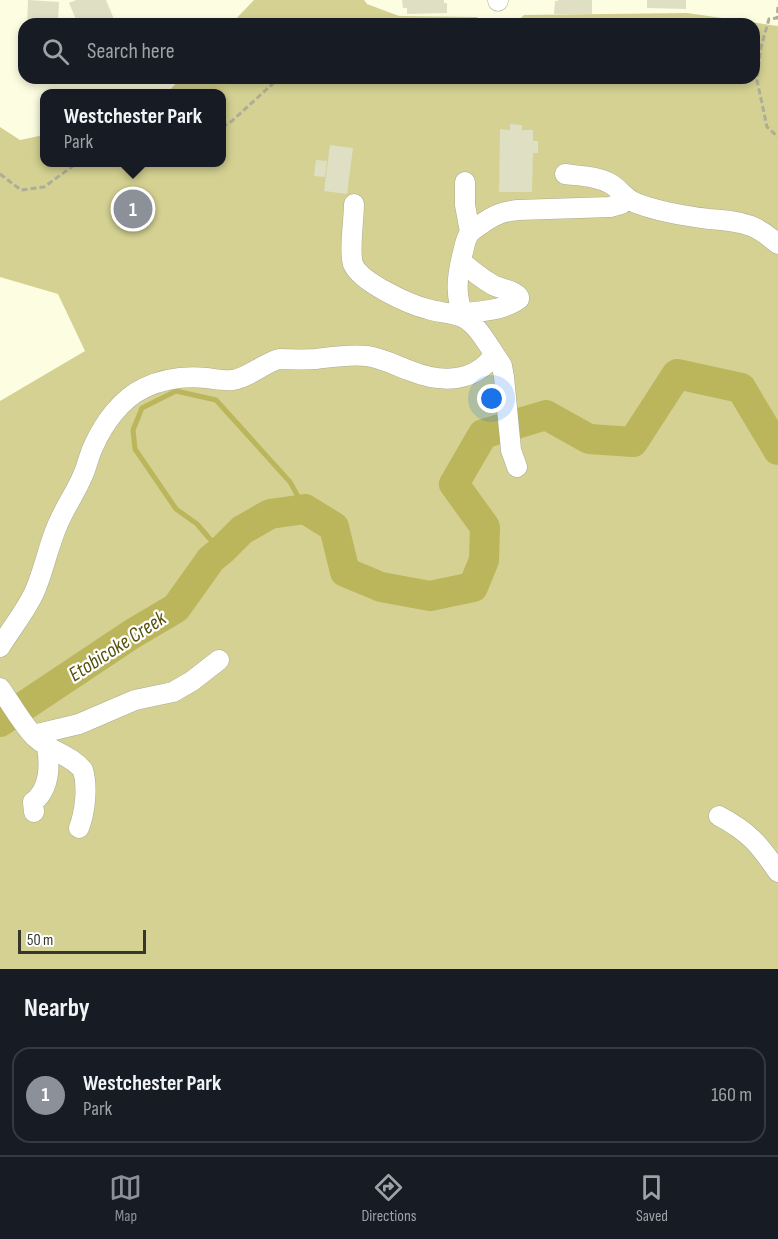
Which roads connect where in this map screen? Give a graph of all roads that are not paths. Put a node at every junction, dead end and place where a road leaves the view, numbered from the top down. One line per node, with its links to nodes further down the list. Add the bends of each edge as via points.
1 (565, 174): 3 (lane, via 603,180)
2 (465, 182): 5 (lane)
3 (627, 199): 5 (lane, via 610,207 504,212); 6 (lane, via 676,213 751,226)
4 (354, 204): 8 (lane, via 352,255 359,273 408,303)
5 (470, 232): 7 (lane)
6 (778, 244)
7 (461, 261): 8 (lane, via 458,296); 8 (lane, via 482,278 519,297 516,302)
8 (464, 316): 9 (lane)
9 (494, 355): 10 (lane, via 502,366); 11 (lane, via 485,366 459,378 422,375 366,356 336,357 279,359 236,379 181,378 141,389 119,407 99,434 82,478 57,525 34,592 26,608)
10 (514, 459)
11 (7, 622): 12 (lane)
12 (0, 647)
13 (219, 660): 15 (lane, via 173,692 135,700)
14 (0, 688): 15 (lane)
15 (37, 738): 16 (lane, via 48,769 42,792 33,802); 18 (lane, via 83,770 85,789)
16 (34, 812)
17 (719, 816): 19 (lane, via 750,837)
18 (79, 828)
19 (778, 872)

